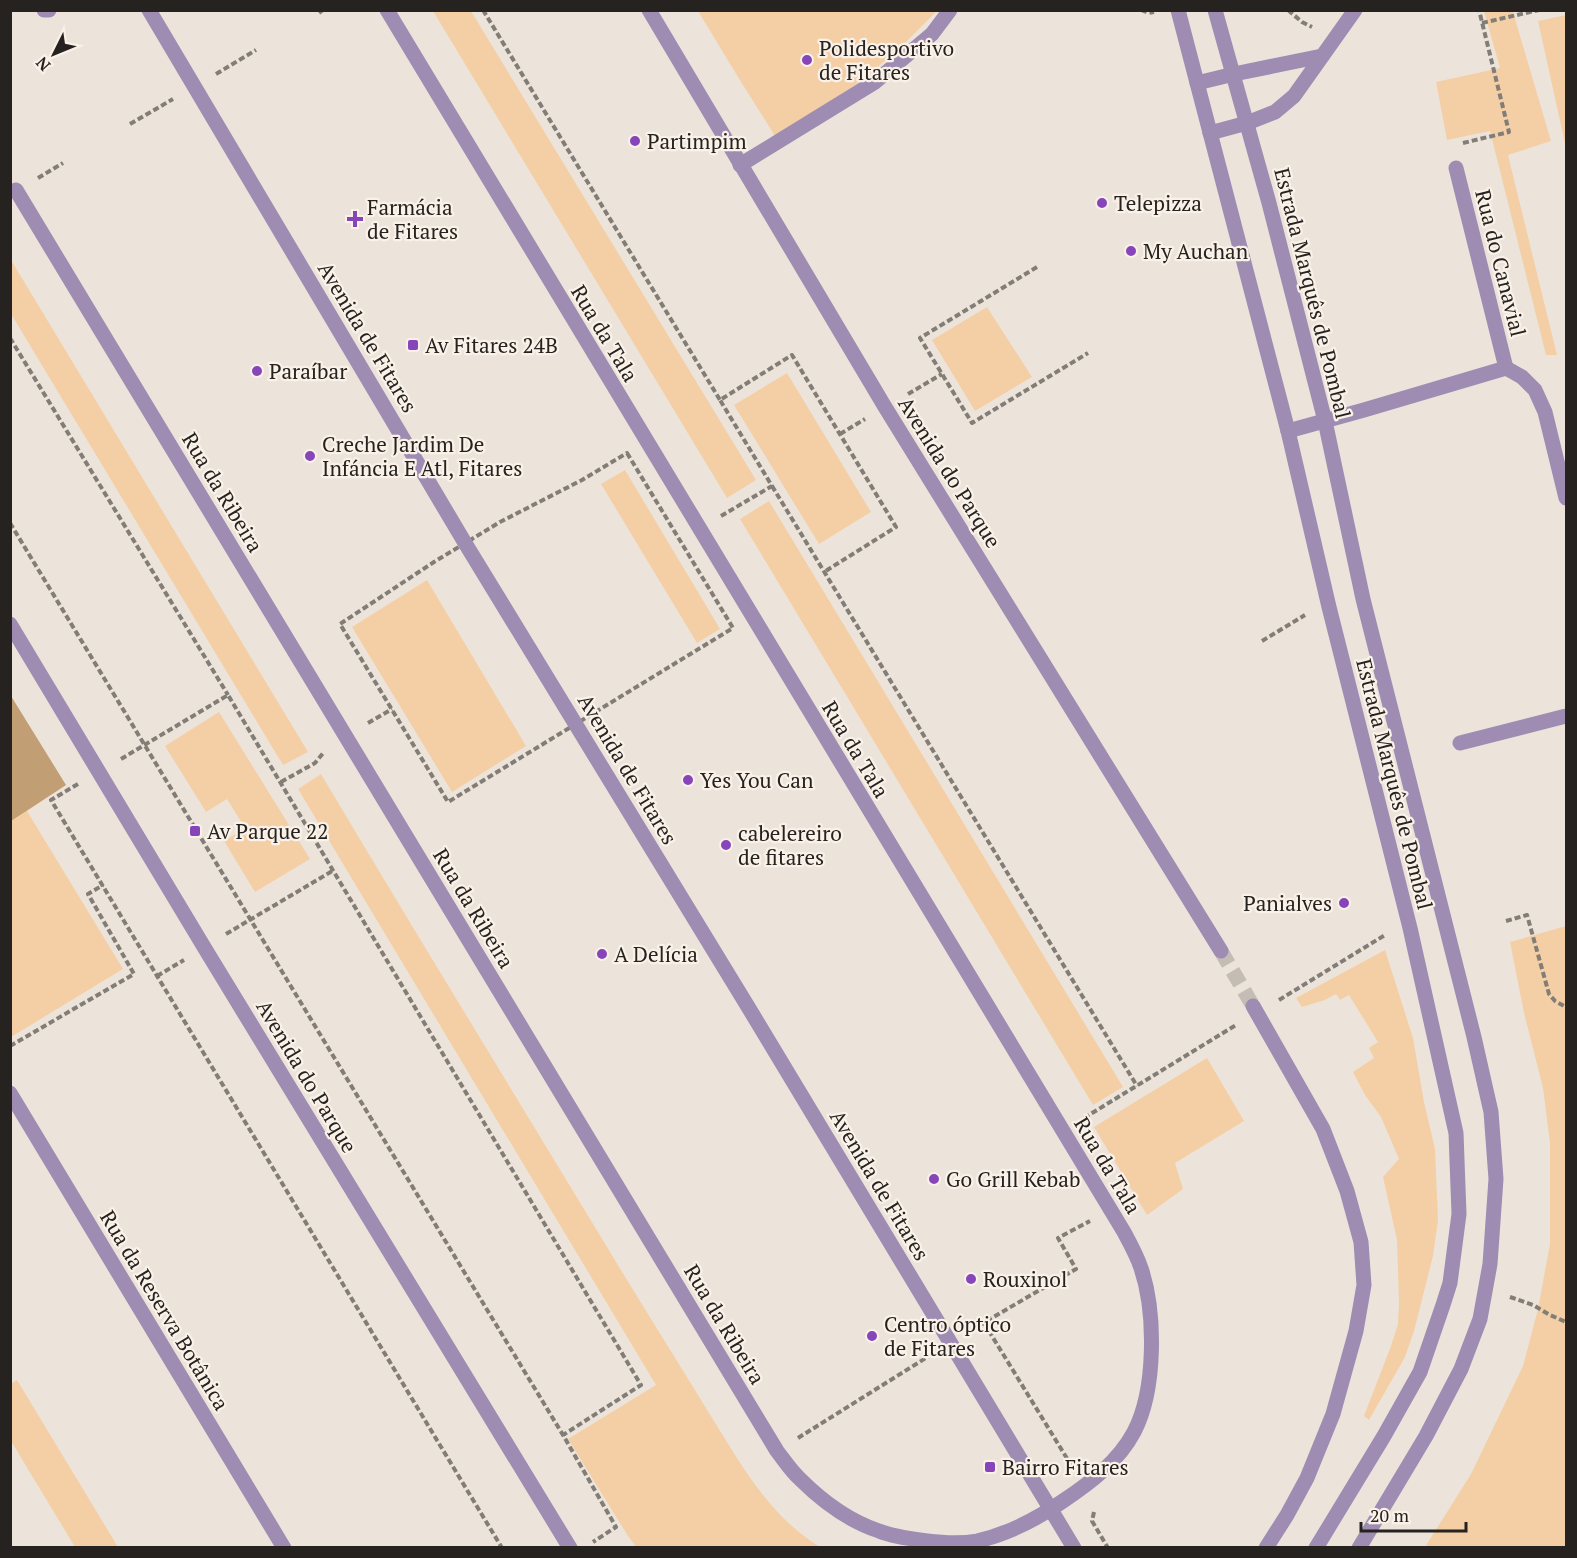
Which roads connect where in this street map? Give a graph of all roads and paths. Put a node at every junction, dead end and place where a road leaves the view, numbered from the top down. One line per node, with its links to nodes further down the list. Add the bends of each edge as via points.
1 (45, 10): 2 (street)
2 (49, 10)
3 (149, 10): 71 (street, Avenida de Fitares, via 465,543)
4 (387, 10): 62 (street, Rua da Tala)
5 (483, 10): 28 (path)
6 (649, 10): 21 (street, Avenida do Parque)
7 (950, 10): 21 (street, via 932,34 875,82)
8 (1141, 10): 9 (path, via 1149,14)
9 (1158, 10)
10 (1178, 10): 18 (street, Estrada Marquês de Pombal)
11 (1215, 10): 17 (street, Estrada Marquês de Pombal)
12 (1355, 10): 16 (street)
13 (1479, 10): 15 (path)
14 (1539, 10): 15 (path)
15 (1482, 23): 22 (path, via 1509,132 1450,146)
16 (1322, 56): 17 (street); 19 (street, via 1294,96 1275,112)
17 (1233, 74): 18 (street); 19 (street, Estrada Marquês de Pombal)
18 (1197, 83): 20 (street, Estrada Marquês de Pombal)
19 (1247, 123): 20 (street); 29 (street, Estrada Marquês de Pombal)
20 (1210, 134): 30 (street, Estrada Marquês de Pombal)
21 (740, 165): 55 (street, Avenida do Parque, via 891,418)
22 (1456, 168): 27 (street, Rua do Canavial)
23 (16, 190): 71 (street, Rua da Ribeira, via 777,1451 825,1502 879,1532 915,1540 976,1541 1016,1528)
24 (1037, 267): 26 (path, via 920,338 972,423)
25 (10, 338): 42 (path)
26 (1088, 353)
27 (1506, 368): 29 (street, Rua do Canavial); 34 (street, Rua do Canavial, via 1535,390 1542,405)
28 (720, 400): 33 (path); 37 (path, via 792,355 896,527)
29 (1325, 421): 30 (street, Rua do Canavial); 64 (street, Estrada Marquês de Pombal, via 1363,598 1491,1112 1496,1179)
30 (1288, 431): 79 (street, Estrada Marquês de Pombal, via 1456,1133 1459,1214 1450,1283 1420,1372)
31 (627, 453): 32 (path)
32 (582, 480)
33 (772, 486): 35 (path); 37 (path)
34 (1566, 498)
35 (733, 508)
36 (10, 523): 45 (path)
37 (824, 572): 59 (path)
38 (361, 611): 49 (path, via 340,624 448,802)
39 (10, 624): 47 (street, Avenida do Parque)
40 (733, 628): 41 (path)
41 (688, 655)
42 (228, 695): 45 (path); 48 (path)
43 (1566, 716): 44 (street)
44 (1461, 743)
45 (145, 745): 47 (path); 52 (path)
46 (315, 763): 48 (path)
47 (98, 772): 51 (path, via 51,800); 74 (street, Avenida do Parque)
48 (281, 783): 50 (path)
49 (471, 788)
50 (334, 870): 52 (path); 69 (path, via 641,1385)
51 (103, 885): 58 (path, via 88,894 134,974); 73 (path)
52 (250, 920): 69 (path)
53 (1506, 921): 56 (path, via 1527,915 1549,994)
54 (1386, 935): 57 (path)
55 (1221, 951)
56 (1566, 1007)
57 (1255, 1010): 59 (path); 78 (street, via 1323,1130 1347,1191 1361,1242 1364,1286 1333,1414 1307,1478)
58 (10, 1046)
59 (1137, 1086): 61 (path)
60 (10, 1093): 72 (street, Rua da Reserva Botânica)
61 (1081, 1120)
62 (1110, 1209): 63 (path, via 1058,1238); 70 (street, Rua da Tala, via 1141,1266 1149,1298 1150,1371 1145,1403 1134,1432 1100,1474)
63 (1076, 1269)
64 (1486, 1289): 65 (path, via 1533,1305); 80 (street, Estrada Marquês de Pombal, via 1480,1319 1461,1370)
65 (1566, 1322)
66 (984, 1323): 70 (path)
67 (830, 1418): 68 (path)
68 (820, 1423)
69 (562, 1435): 75 (path, via 616,1527)
70 (1085, 1486): 71 (street, Rua da Tala); 77 (path, via 1098,1505 1092,1521)
71 (1051, 1510): 76 (street, Avenida de Fitares)
72 (284, 1548)
73 (502, 1548)
74 (570, 1548)
75 (585, 1548)
76 (1074, 1548)
77 (1108, 1548)
78 (1266, 1548)
79 (1316, 1548)
80 (1359, 1548)

